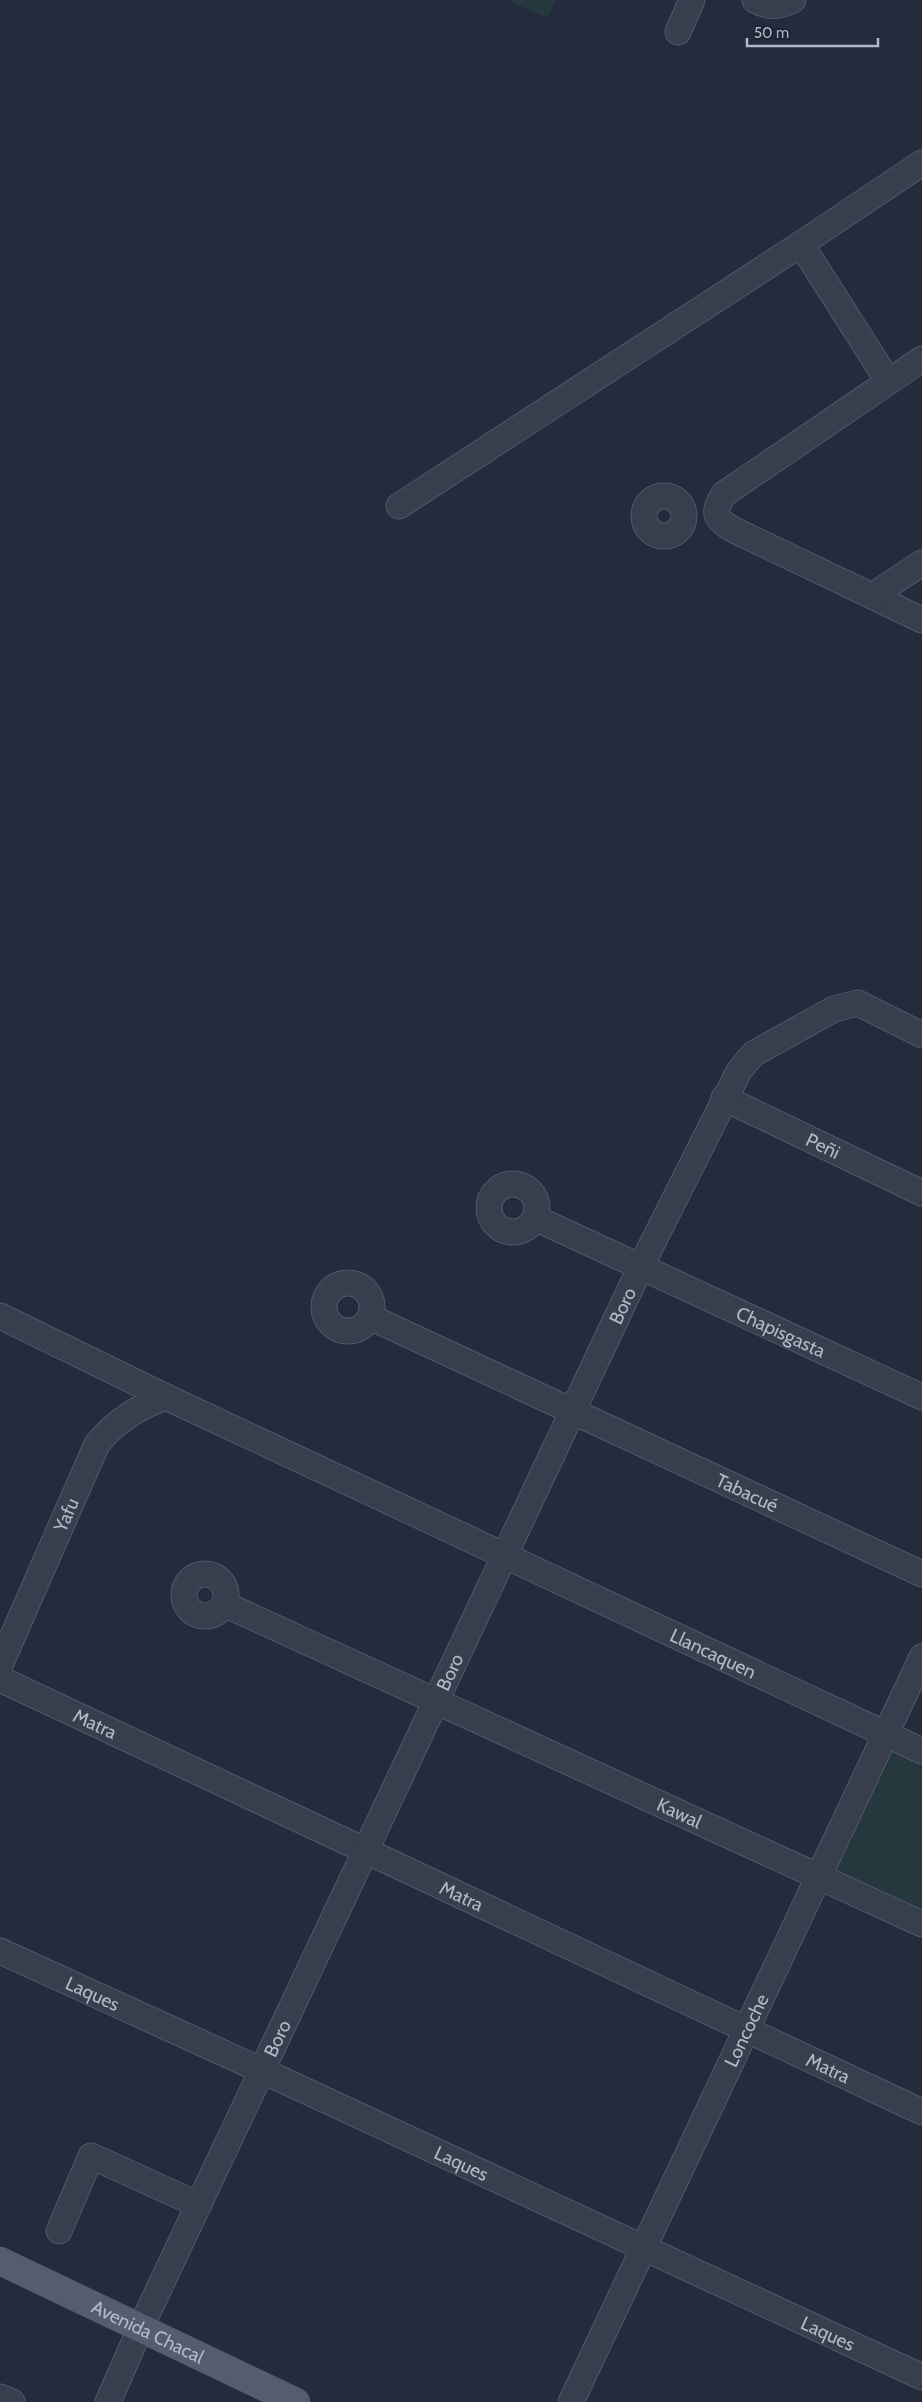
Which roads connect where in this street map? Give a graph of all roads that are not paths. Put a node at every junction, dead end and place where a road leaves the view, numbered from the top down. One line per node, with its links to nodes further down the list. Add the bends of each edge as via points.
1 (692, 0): 4 (street)
2 (755, 0): 3 (street, via 764,5 780,6)
3 (793, 0)
4 (678, 32)
5 (922, 163): 6 (street)
6 (801, 244): 8 (street); 9 (street)
7 (922, 359): 8 (street)
8 (888, 381): 10 (street, via 724,494)
9 (399, 506)
10 (716, 506): 11 (street); 13 (street, via 722,524)
11 (684, 512)
12 (922, 563): 13 (street)
13 (872, 596): 14 (street)
14 (922, 620)
15 (922, 1035): 16 (street, Boro, via 858,1003 834,1009 753,1054)
16 (724, 1098): 17 (street, Peñi); 19 (street, Boro)
17 (922, 1194)
18 (535, 1218): 19 (street, Chapisgasta)
19 (641, 1266): 23 (street, Chapisgasta); 24 (street, Boro)
20 (0, 1316): 22 (street, Llancaquen)
21 (370, 1318): 24 (street, Tabacué)
22 (166, 1397): 25 (street, Llancaquen); 29 (street, Yafu, via 147,1404 120,1422 97,1444)
23 (922, 1397)
24 (574, 1412): 25 (street, Boro); 26 (street, Tabacué)
25 (505, 1555): 31 (street, Boro); 32 (street, Llancaquen)
26 (922, 1574)
27 (224, 1604): 31 (street, Kawal)
28 (922, 1657): 32 (street, Loncoche)
29 (0, 1665)
30 (0, 1679): 34 (street, Matra)
31 (438, 1700): 34 (street, Boro); 35 (street, Kawal)
32 (886, 1734): 33 (street, Llancaquen); 35 (street, Loncoche)
33 (922, 1751)
34 (366, 1853): 38 (street, Matra); 39 (street, Boro)
35 (819, 1875): 36 (street, Kawal); 38 (street, Loncoche)
36 (922, 1924)
37 (0, 1951): 39 (street, Laques)
38 (746, 2030): 40 (street, Matra); 43 (street, Loncoche)
39 (263, 2071): 41 (street, Boro); 43 (street, Laques)
40 (922, 2112)
41 (199, 2205): 42 (street, via 91,2156); 45 (street, Boro)
42 (59, 2231)
43 (644, 2248): 46 (street, Laques); 51 (street, Loncoche)
44 (0, 2261): 45 (main road, Avenida Chacal)
45 (140, 2329): 49 (street, Boro); 50 (main road, Avenida Chacal)
46 (922, 2377)
47 (0, 2397): 48 (street)
48 (12, 2402)
49 (108, 2402)
50 (296, 2402)
51 (571, 2402)

